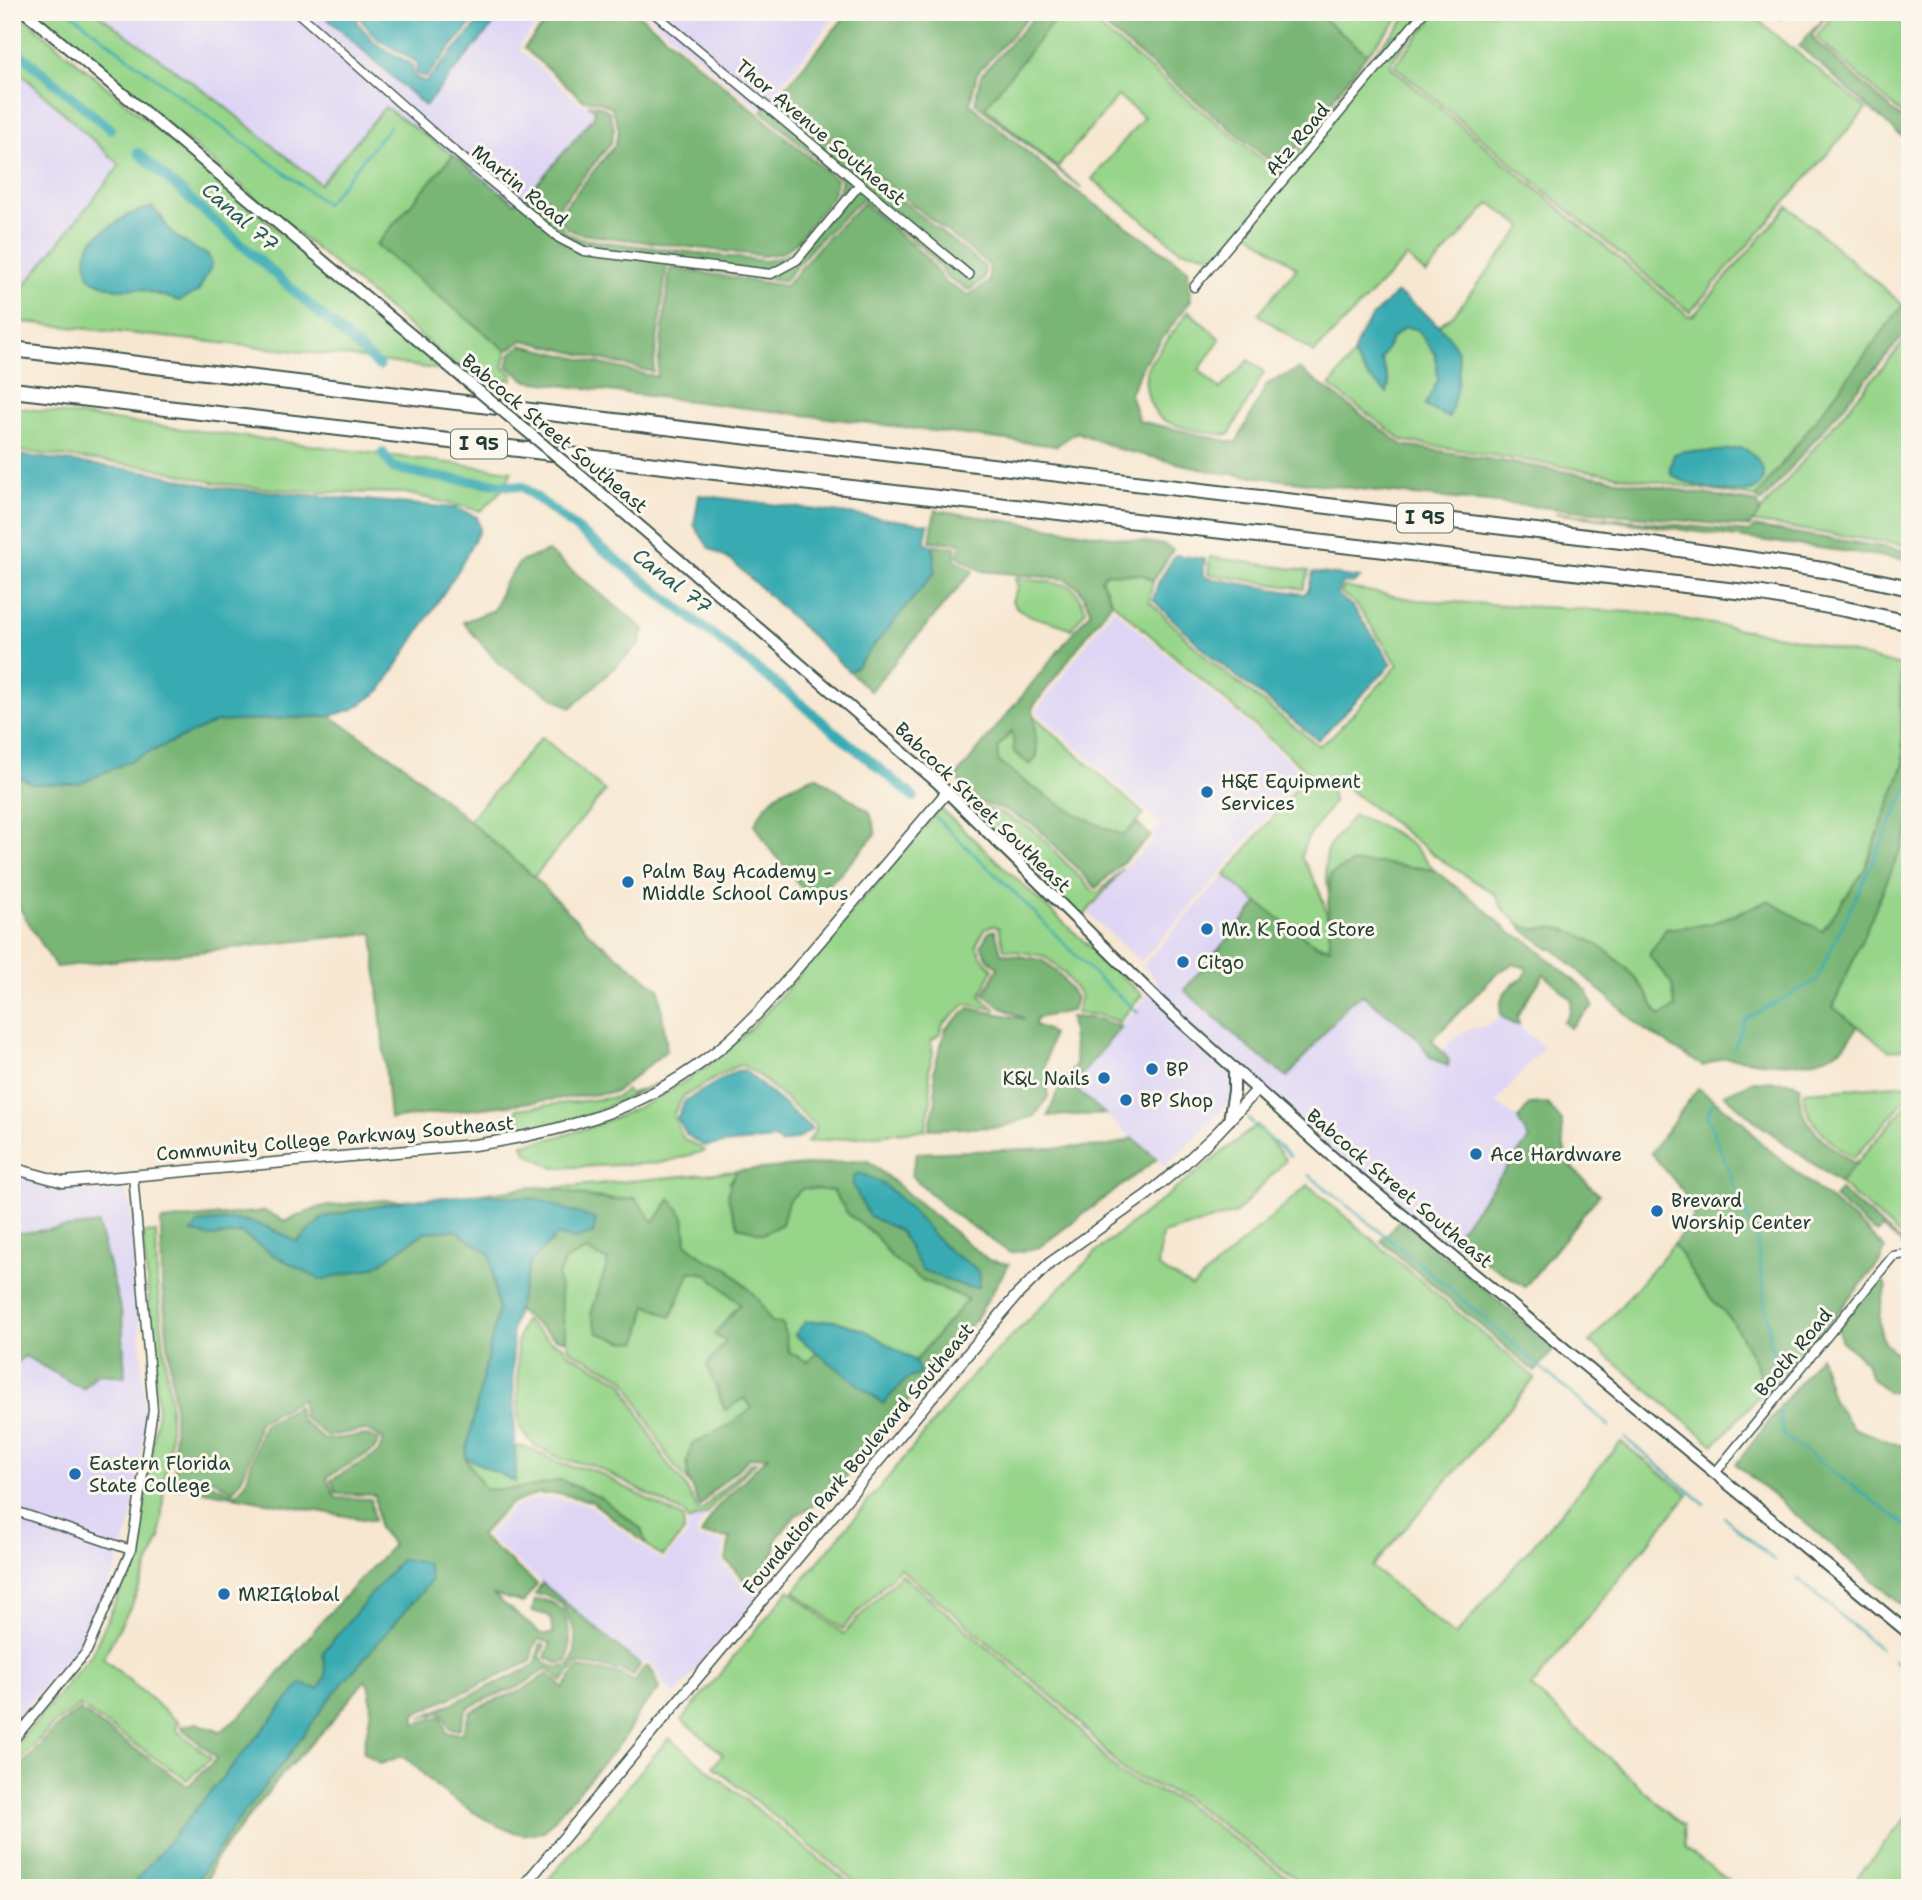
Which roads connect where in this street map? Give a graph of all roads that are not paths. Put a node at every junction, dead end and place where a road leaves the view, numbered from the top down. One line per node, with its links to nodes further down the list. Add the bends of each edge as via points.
1 (25, 12): 13 (main road, Babcock Street Southeast, bridge, via 593,486)
2 (297, 12): 5 (street, Martin Road)
3 (653, 12): 6 (street, Thor Avenue Southeast)
4 (1424, 12): 8 (street, Atz Road)
5 (309, 16): 6 (street, Martin Road, via 446,144 559,239 584,250 771,274 797,260)
6 (860, 184): 7 (street, Thor Avenue Southeast)
7 (969, 275)
8 (1194, 287)
9 (12, 349): 11 (highway, I 95, via 1638,543 1830,571)
10 (12, 390): 12 (highway, I 95, via 1762,594)
11 (1910, 588)
12 (1910, 623)
13 (947, 792): 14 (main road, Babcock Street Southeast); 18 (street, Community College Parkway Southeast, via 750,1021 706,1060 642,1098 595,1119 530,1137)
14 (1234, 1068): 15 (main road, Babcock Street Southeast); 16 (main road)
15 (1258, 1089): 16 (street, Foundation Park Boulevard Southeast); 20 (main road, Babcock Street Southeast, via 1336,1160)
16 (1229, 1120): 25 (street, Foundation Park Boulevard Southeast, via 1184,1165 1050,1263 1017,1295)
17 (12, 1168): 18 (street, Community College Parkway Southeast, via 63,1182)
18 (133, 1175): 22 (street, via 153,1410)
19 (1910, 1258): 20 (street, Booth Road, via 1896,1254)
20 (1715, 1473): 23 (main road, Babcock Street Southeast)
21 (12, 1510): 22 (street)
22 (131, 1550): 24 (street, via 87,1651)
23 (1910, 1634)
24 (12, 1742)
25 (522, 1888)

